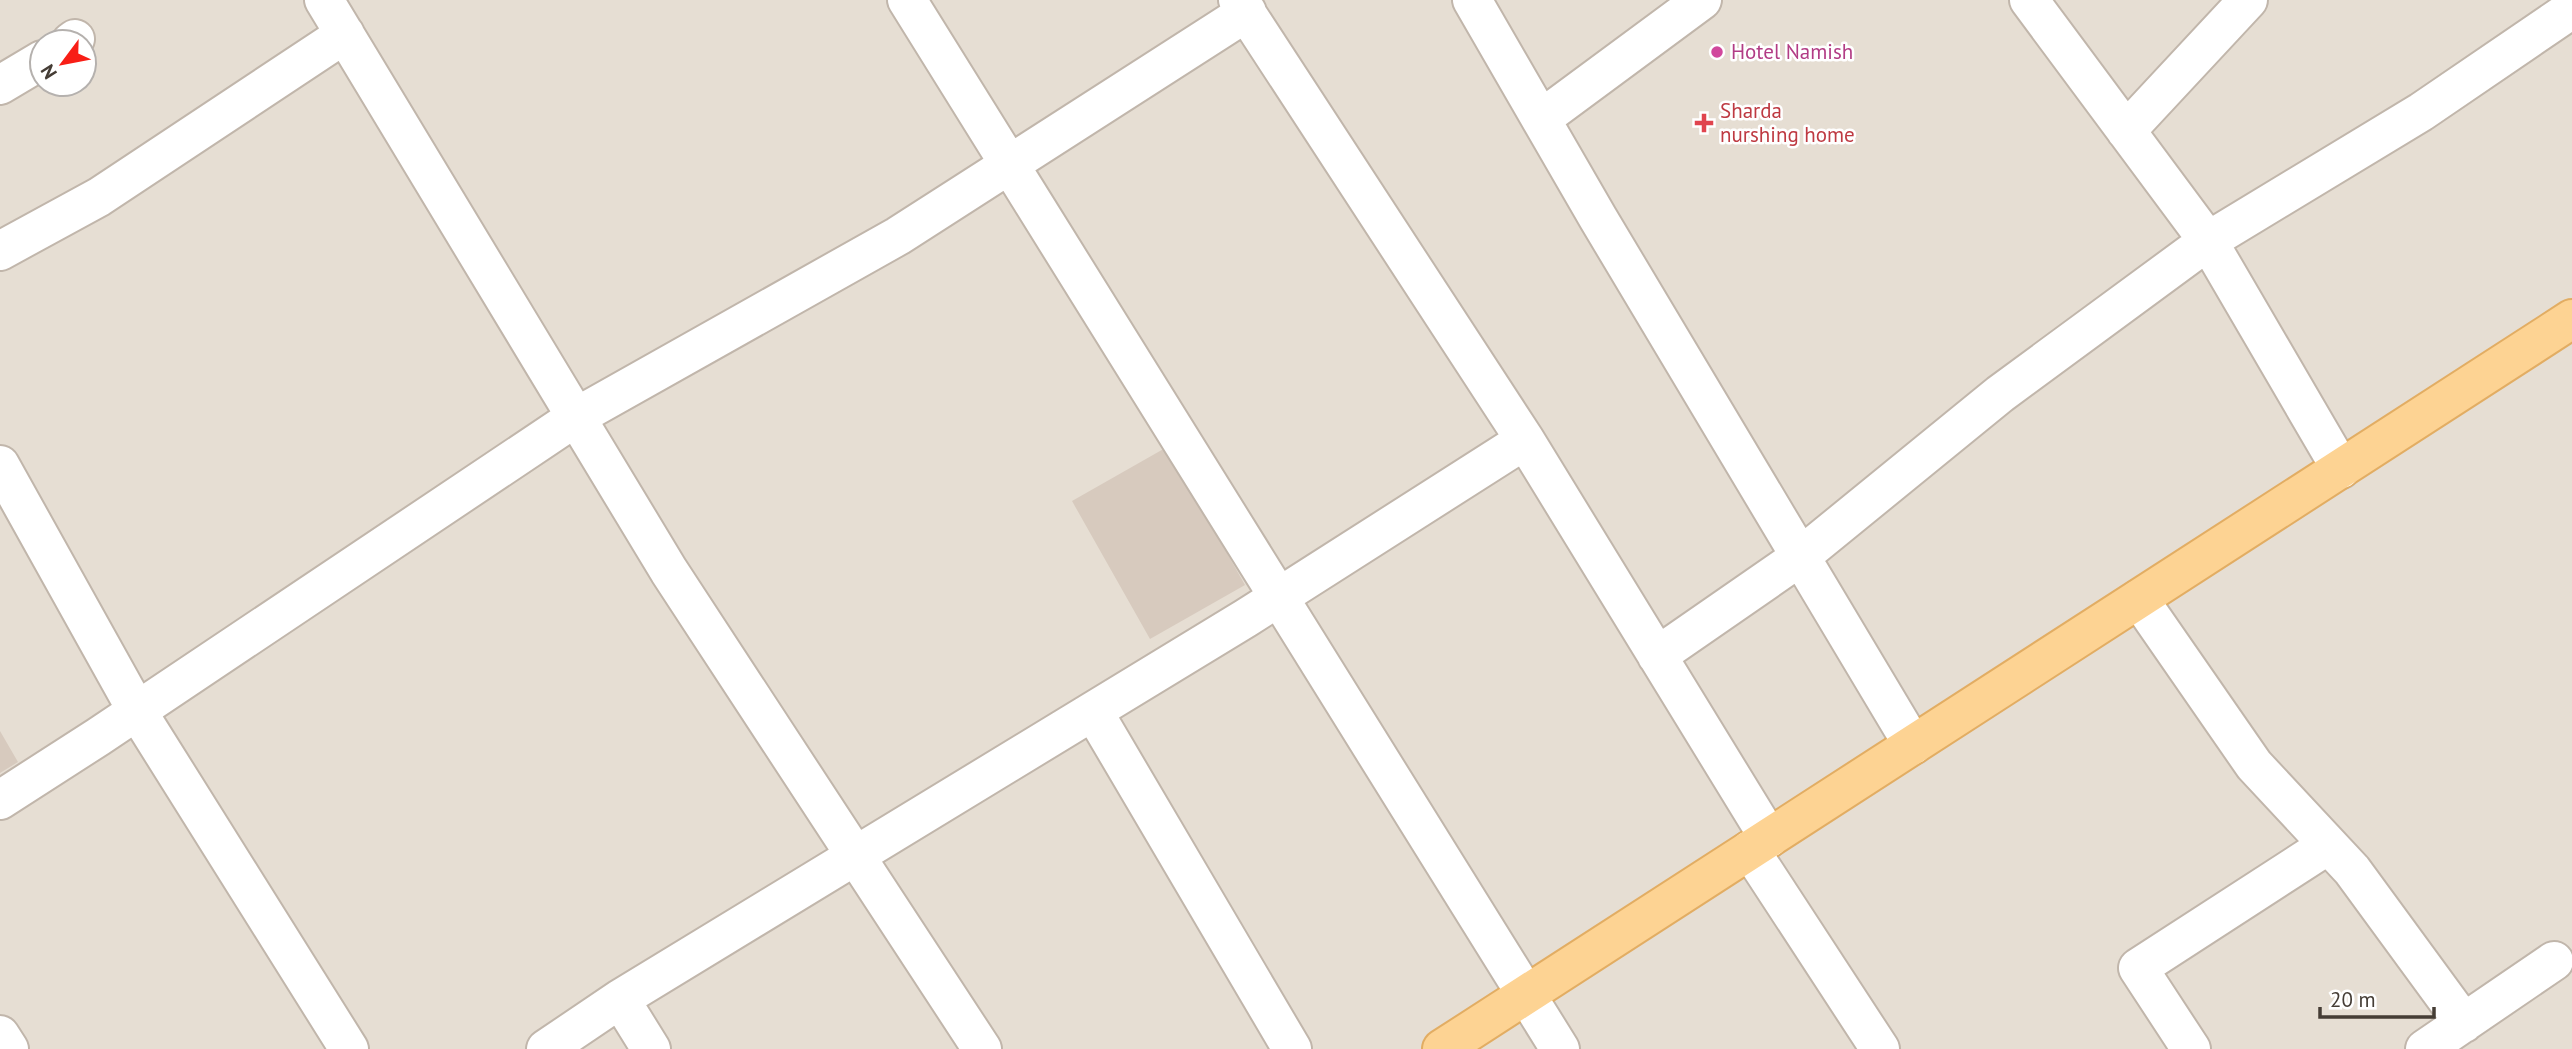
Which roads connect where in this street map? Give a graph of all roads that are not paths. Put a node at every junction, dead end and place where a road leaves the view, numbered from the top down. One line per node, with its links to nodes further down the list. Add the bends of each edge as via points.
1 (324, 0): 9 (street)
2 (907, 0): 14 (street)
3 (1472, 0): 12 (street)
4 (1702, 0): 12 (street)
5 (2029, 0): 13 (street)
6 (2248, 0): 13 (street)
7 (1243, 6): 14 (street); 19 (street)
8 (2572, 9): 15 (street, via 2421,112)
9 (345, 34): 16 (street, via 99,197); 18 (street)
10 (28, 68): 11 (street)
11 (0, 85)
12 (1541, 119): 22 (street)
13 (2126, 131): 15 (street)
14 (1010, 164): 18 (street, via 898,236); 23 (street)
15 (2208, 241): 21 (street); 22 (street, via 2000,394)
16 (0, 251)
17 (2572, 320): 21 (main road)
18 (576, 417): 26 (street); 32 (street, via 669,571)
19 (1525, 440): 23 (street); 25 (street)
20 (0, 466): 26 (street)
21 (2341, 469): 24 (main road)
22 (1800, 557): 25 (street); 28 (street)
23 (1279, 598): 27 (street); 34 (street)
24 (2139, 599): 28 (main road); 31 (street, via 2254,765)
25 (1657, 656): 30 (street)
26 (137, 711): 29 (street); 39 (street)
27 (1093, 712): 32 (street); 43 (street)
28 (1913, 745): 30 (main road)
29 (0, 800)
30 (1759, 844): 34 (main road); 46 (street)
31 (2328, 845): 36 (street, via 2352,870); 47 (street, via 2138,968)
32 (855, 855): 35 (street); 42 (street)
33 (2554, 961): 36 (street)
34 (1527, 994): 44 (main road); 45 (street)
35 (620, 999): 40 (street); 41 (street)
36 (2464, 1023): 48 (street)
37 (0, 1035): 38 (street)
38 (9, 1049)
39 (349, 1049)
40 (545, 1049)
41 (651, 1049)
42 (982, 1049)
43 (1292, 1049)
44 (1442, 1049)
45 (1560, 1049)
46 (1880, 1049)
47 (2190, 1049)
48 (2425, 1049)

